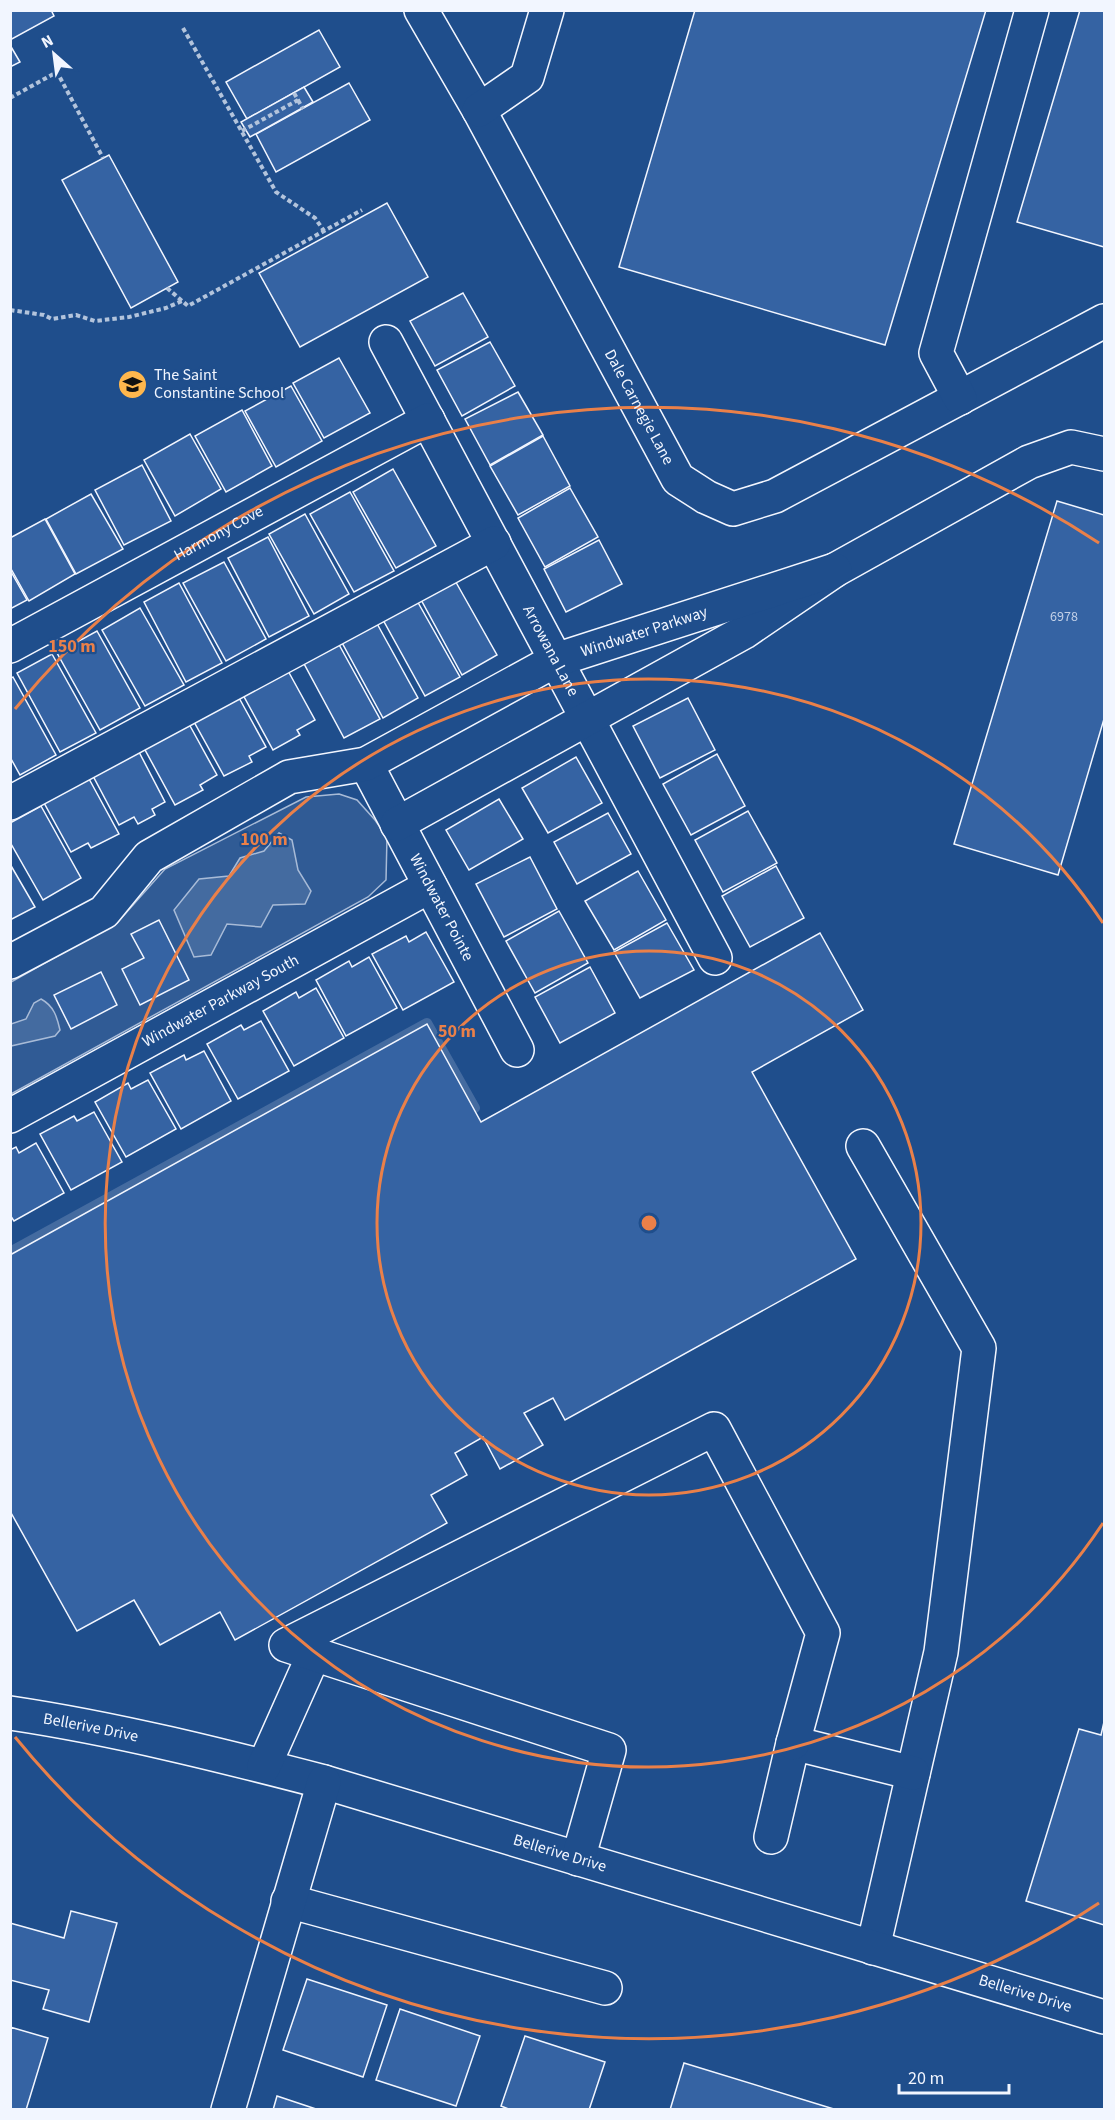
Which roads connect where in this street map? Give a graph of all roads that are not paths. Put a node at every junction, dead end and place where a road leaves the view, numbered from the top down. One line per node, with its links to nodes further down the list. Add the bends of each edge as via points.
1 (421, 10): 4 (street, Dale Carnegie Lane)
2 (547, 10): 4 (street, via 527,77)
3 (1032, 10): 7 (street, via 936,352)
4 (479, 110): 7 (street, Dale Carnegie Lane, via 678,479 706,497 733,509 775,496)
5 (1104, 321): 7 (street, Dale Carnegie Lane)
6 (386, 342): 8 (street, Arrowana Lane)
7 (960, 398)
8 (428, 420): 10 (street, Arrowana Lane); 12 (street, Harmony Cove)
9 (1104, 454): 11 (street, Windwater Parkway, via 1071,447 1029,462)
10 (494, 543): 13 (street, Arrowana Lane); 16 (street)
11 (835, 570): 13 (street, Windwater Parkway); 14 (street, Windwater Parkway, via 744,632)
12 (10, 646)
13 (556, 660): 14 (street, Arrowana Lane); 15 (street, Windwater Parkway)
14 (588, 720): 17 (street, Windwater Parkway); 19 (street, Arrowana Lane)
15 (366, 764): 17 (street, Windwater Pointe); 20 (street, Windwater Parkway, via 289,777 149,856 104,912)
16 (10, 803)
17 (397, 824): 18 (street, Windwater Pointe)
18 (430, 885): 21 (street, Windwater Pointe); 22 (street, Windwater Parkway South)
19 (715, 958)
20 (10, 963)
21 (517, 1050)
22 (10, 1116)
23 (863, 1146): 28 (street, via 979,1348 941,1652)
24 (314, 1654): 26 (street, via 286,1645 714,1429 823,1633); 27 (street); 31 (street, via 609,1750)
25 (10, 1713): 27 (street, Bellerive Drive, via 79,1723)
26 (793, 1743): 28 (street); 30 (street)
27 (264, 1766): 29 (street, Bellerive Drive)
28 (913, 1773): 33 (street)
29 (324, 1782): 31 (street, Bellerive Drive); 32 (street)
30 (771, 1837)
31 (578, 1859): 33 (street, Bellerive Drive)
32 (288, 1901): 34 (street); 36 (street)
33 (873, 1948): 35 (street, Bellerive Drive)
34 (605, 1988)
35 (1104, 2017)
36 (228, 2109)

